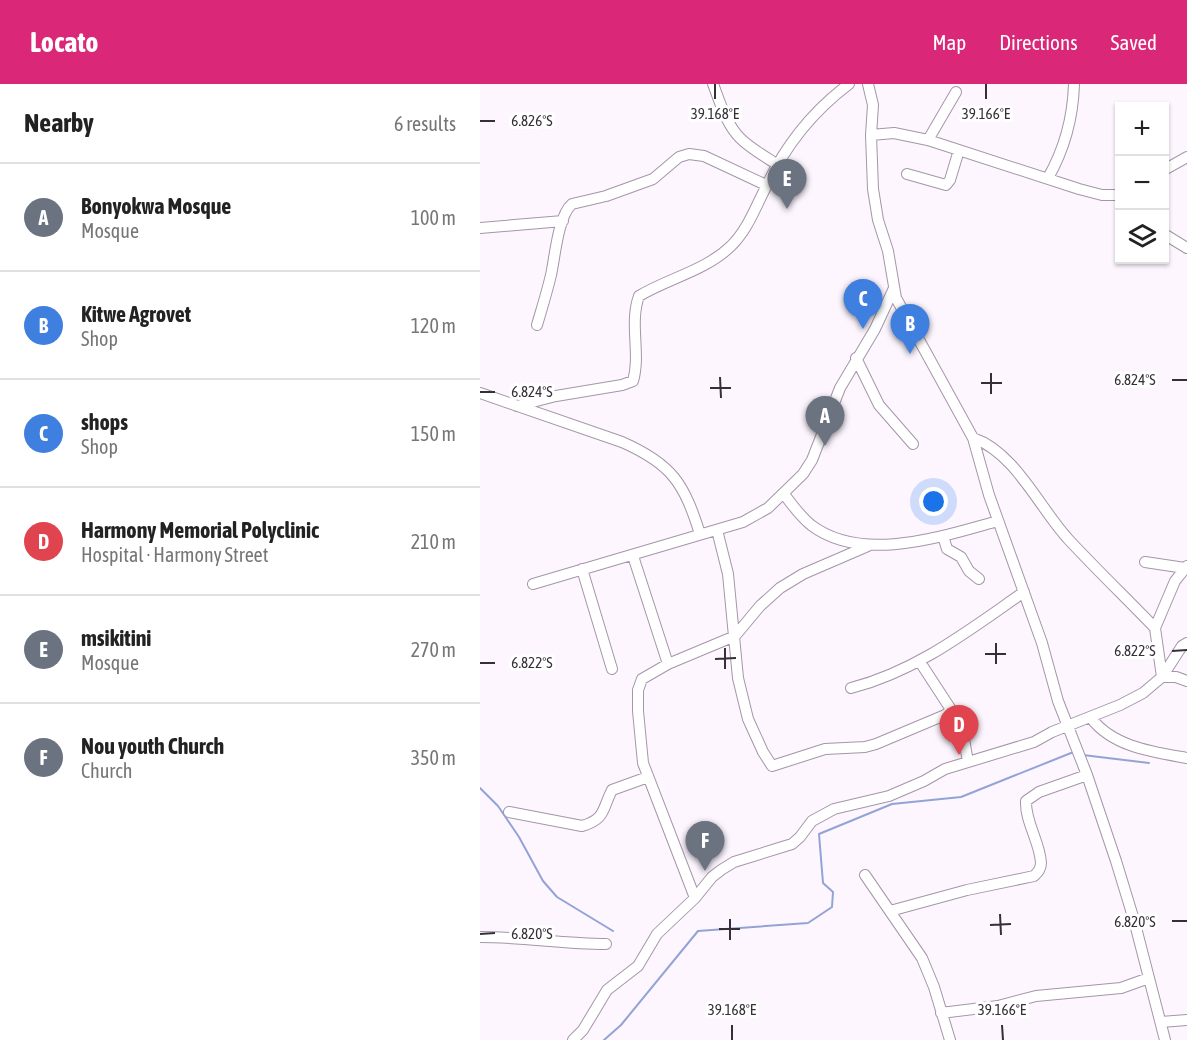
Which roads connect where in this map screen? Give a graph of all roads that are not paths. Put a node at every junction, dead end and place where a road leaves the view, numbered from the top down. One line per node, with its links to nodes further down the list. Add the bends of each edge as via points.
1 (713, 84): 10 (street, via 734,131)
2 (849, 84): 10 (street, via 809,120)
3 (868, 84): 6 (street, via 873,105)
4 (1074, 84): 13 (street, via 1069,129)
5 (956, 92): 7 (street)
6 (871, 135): 7 (street, via 894,133); 20 (street, via 873,189)
7 (928, 140): 8 (street)
8 (959, 150): 12 (street, via 946,185); 13 (street)
9 (1187, 157): 11 (street)
10 (778, 165): 14 (street)
11 (1169, 167)
12 (907, 174)
13 (1048, 178): 15 (street)
14 (766, 185): 16 (street, via 704,156 684,155 653,179 572,204); 24 (street, via 754,214 731,246 711,263 639,296 635,306 633,381)
15 (1115, 196)
16 (562, 221): 17 (street); 21 (street)
17 (480, 228)
18 (1169, 237): 19 (street)
19 (1187, 248)
20 (894, 288): 22 (street, via 876,328); 25 (street, via 900,306)
21 (537, 325)
22 (856, 358): 26 (street, via 879,405); 27 (street, via 812,460)
23 (480, 393): 24 (street)
24 (517, 406): 30 (street, via 622,442 666,467 685,494)
25 (973, 438): 28 (street); 40 (street, via 991,445 1017,472 1068,539)
26 (913, 444)
27 (784, 494): 29 (street, via 756,516); 32 (street, via 813,526)
28 (998, 520): 31 (street); 39 (street)
29 (717, 530): 30 (street); 41 (street, via 728,574)
30 (700, 534): 33 (street)
31 (943, 536): 32 (street); 37 (street, via 947,549 961,557)
32 (868, 546): 41 (street, via 780,588)
33 (633, 556): 36 (street); 44 (street)
34 (1145, 562): 35 (street)
35 (1186, 567): 40 (street, via 1175,581)
36 (582, 569): 38 (street); 45 (street)
37 (979, 579)
38 (533, 584)
39 (1024, 592): 43 (street); 51 (street)
40 (1155, 628): 46 (street)
41 (735, 636): 44 (street); 49 (street, via 736,666 748,719 772,766 825,749 876,744)
42 (1187, 643): 46 (street)
43 (920, 662): 48 (street); 49 (street)
44 (668, 664): 55 (street, via 642,680 638,690 640,743)
45 (612, 669)
46 (1162, 677): 47 (street); 50 (street, via 1143,693)
47 (1187, 681)
48 (851, 688)
49 (950, 710): 53 (street, via 964,739)
50 (1091, 718): 51 (street); 52 (street, via 1103,732 1120,742)
51 (1067, 727): 53 (street, via 1034,742); 54 (street)
52 (1187, 758)
53 (968, 762): 58 (street, via 889,796 843,806 816,818 792,844 734,862 721,870)
54 (1087, 775): 59 (street, via 1038,792 1026,801 1041,863 1034,876); 62 (street)
55 (648, 777): 56 (street, via 614,789 600,818 582,826); 58 (street)
56 (509, 812)
57 (865, 876): 59 (street)
58 (695, 898): 66 (street, via 657,934 638,966 607,990)
59 (890, 911): 63 (street, via 922,958)
60 (480, 937): 61 (street)
61 (606, 944)
62 (1149, 978): 63 (street, via 1121,988 1036,996 998,1006); 65 (street)
63 (941, 1013): 67 (street)
64 (1187, 1020): 65 (street)
65 (1161, 1022): 68 (street)
66 (573, 1040)
67 (950, 1040)
68 (1165, 1040)

